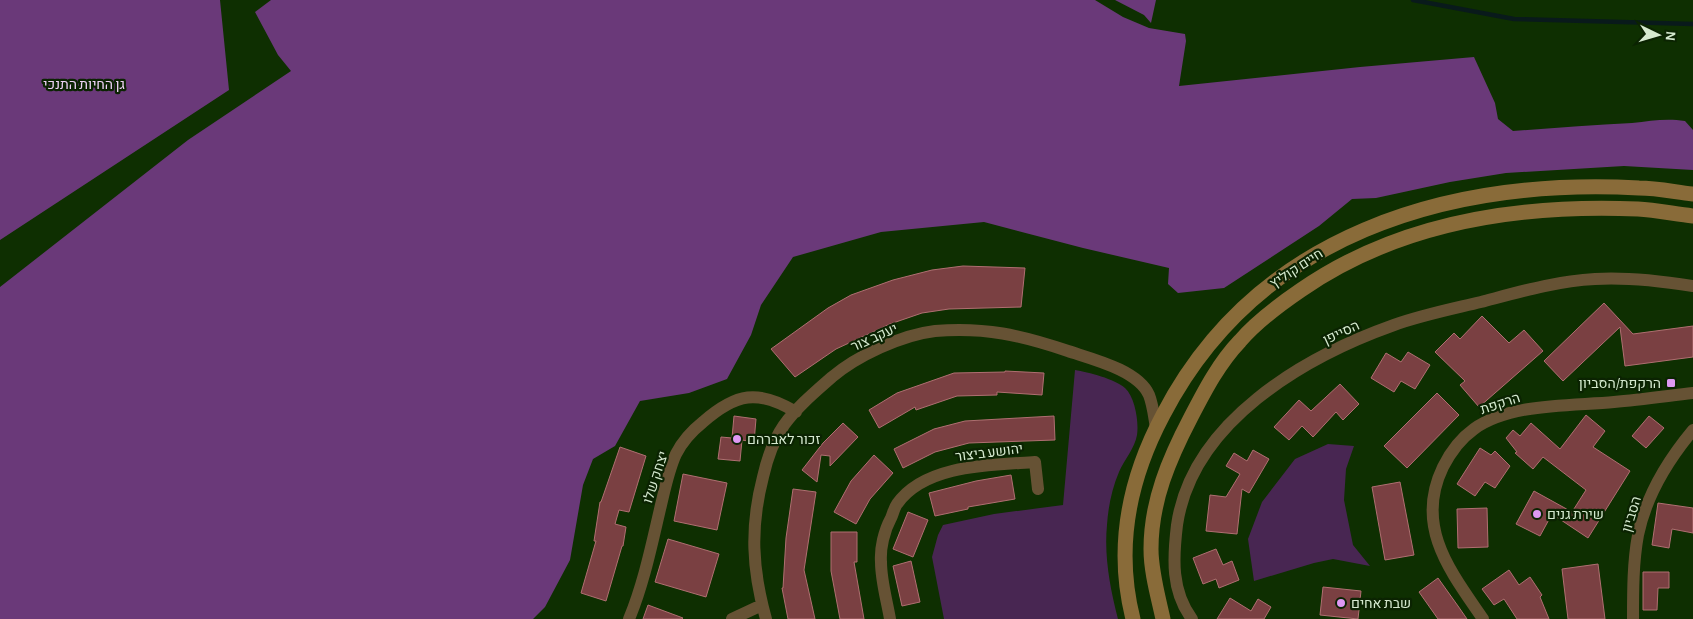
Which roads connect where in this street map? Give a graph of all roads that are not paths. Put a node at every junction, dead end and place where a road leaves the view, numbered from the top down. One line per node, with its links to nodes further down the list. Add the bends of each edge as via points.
1 (1693, 194): 6 (main road, חיים קוליץ, via 1641,188 1551,188 1470,197 1378,224 1316,253 1250,301 1202,352 1174,393)
2 (1693, 216): 15 (main road, חיים קוליץ, via 1639,209 1586,209 1473,219 1386,245 1327,272 1264,317 1219,366 1178,442 1163,478 1156,504 1151,550)
3 (1693, 286): 16 (street, הסייפן, via 1618,279 1546,285 1393,326 1357,340 1290,374 1231,422 1204,456 1186,492 1178,518 1174,567 1177,590)
4 (1693, 393): 17 (street, הרקפת, via 1530,409 1490,420 1462,439 1440,474 1434,492 1434,523 1443,558)
5 (796, 412): 6 (street, יעקב צור, via 843,368 868,352 933,332 967,330 1029,338 1132,376 1149,395); 9 (street, יעקב צור, via 771,449 758,499 754,556); 10 (street, יצחק שלו, via 768,398 732,400 695,429 677,453 668,476 638,598)
6 (1156, 428): 14 (main road, חיים קוליץ, via 1138,474 1126,532 1125,565)
7 (1693, 430): 18 (street, הסביון, via 1668,464 1638,534)
8 (1038, 489): 13 (street, יהושע ביצור, via 1035,462 961,469 914,488 897,504 882,543 881,563)
9 (762, 605): 11 (street); 12 (street, יעקב צור)
10 (629, 619)
11 (732, 619)
12 (766, 619)
13 (890, 619)
14 (1133, 619)
15 (1164, 619)
16 (1192, 619)
17 (1483, 619)
18 (1633, 619)

